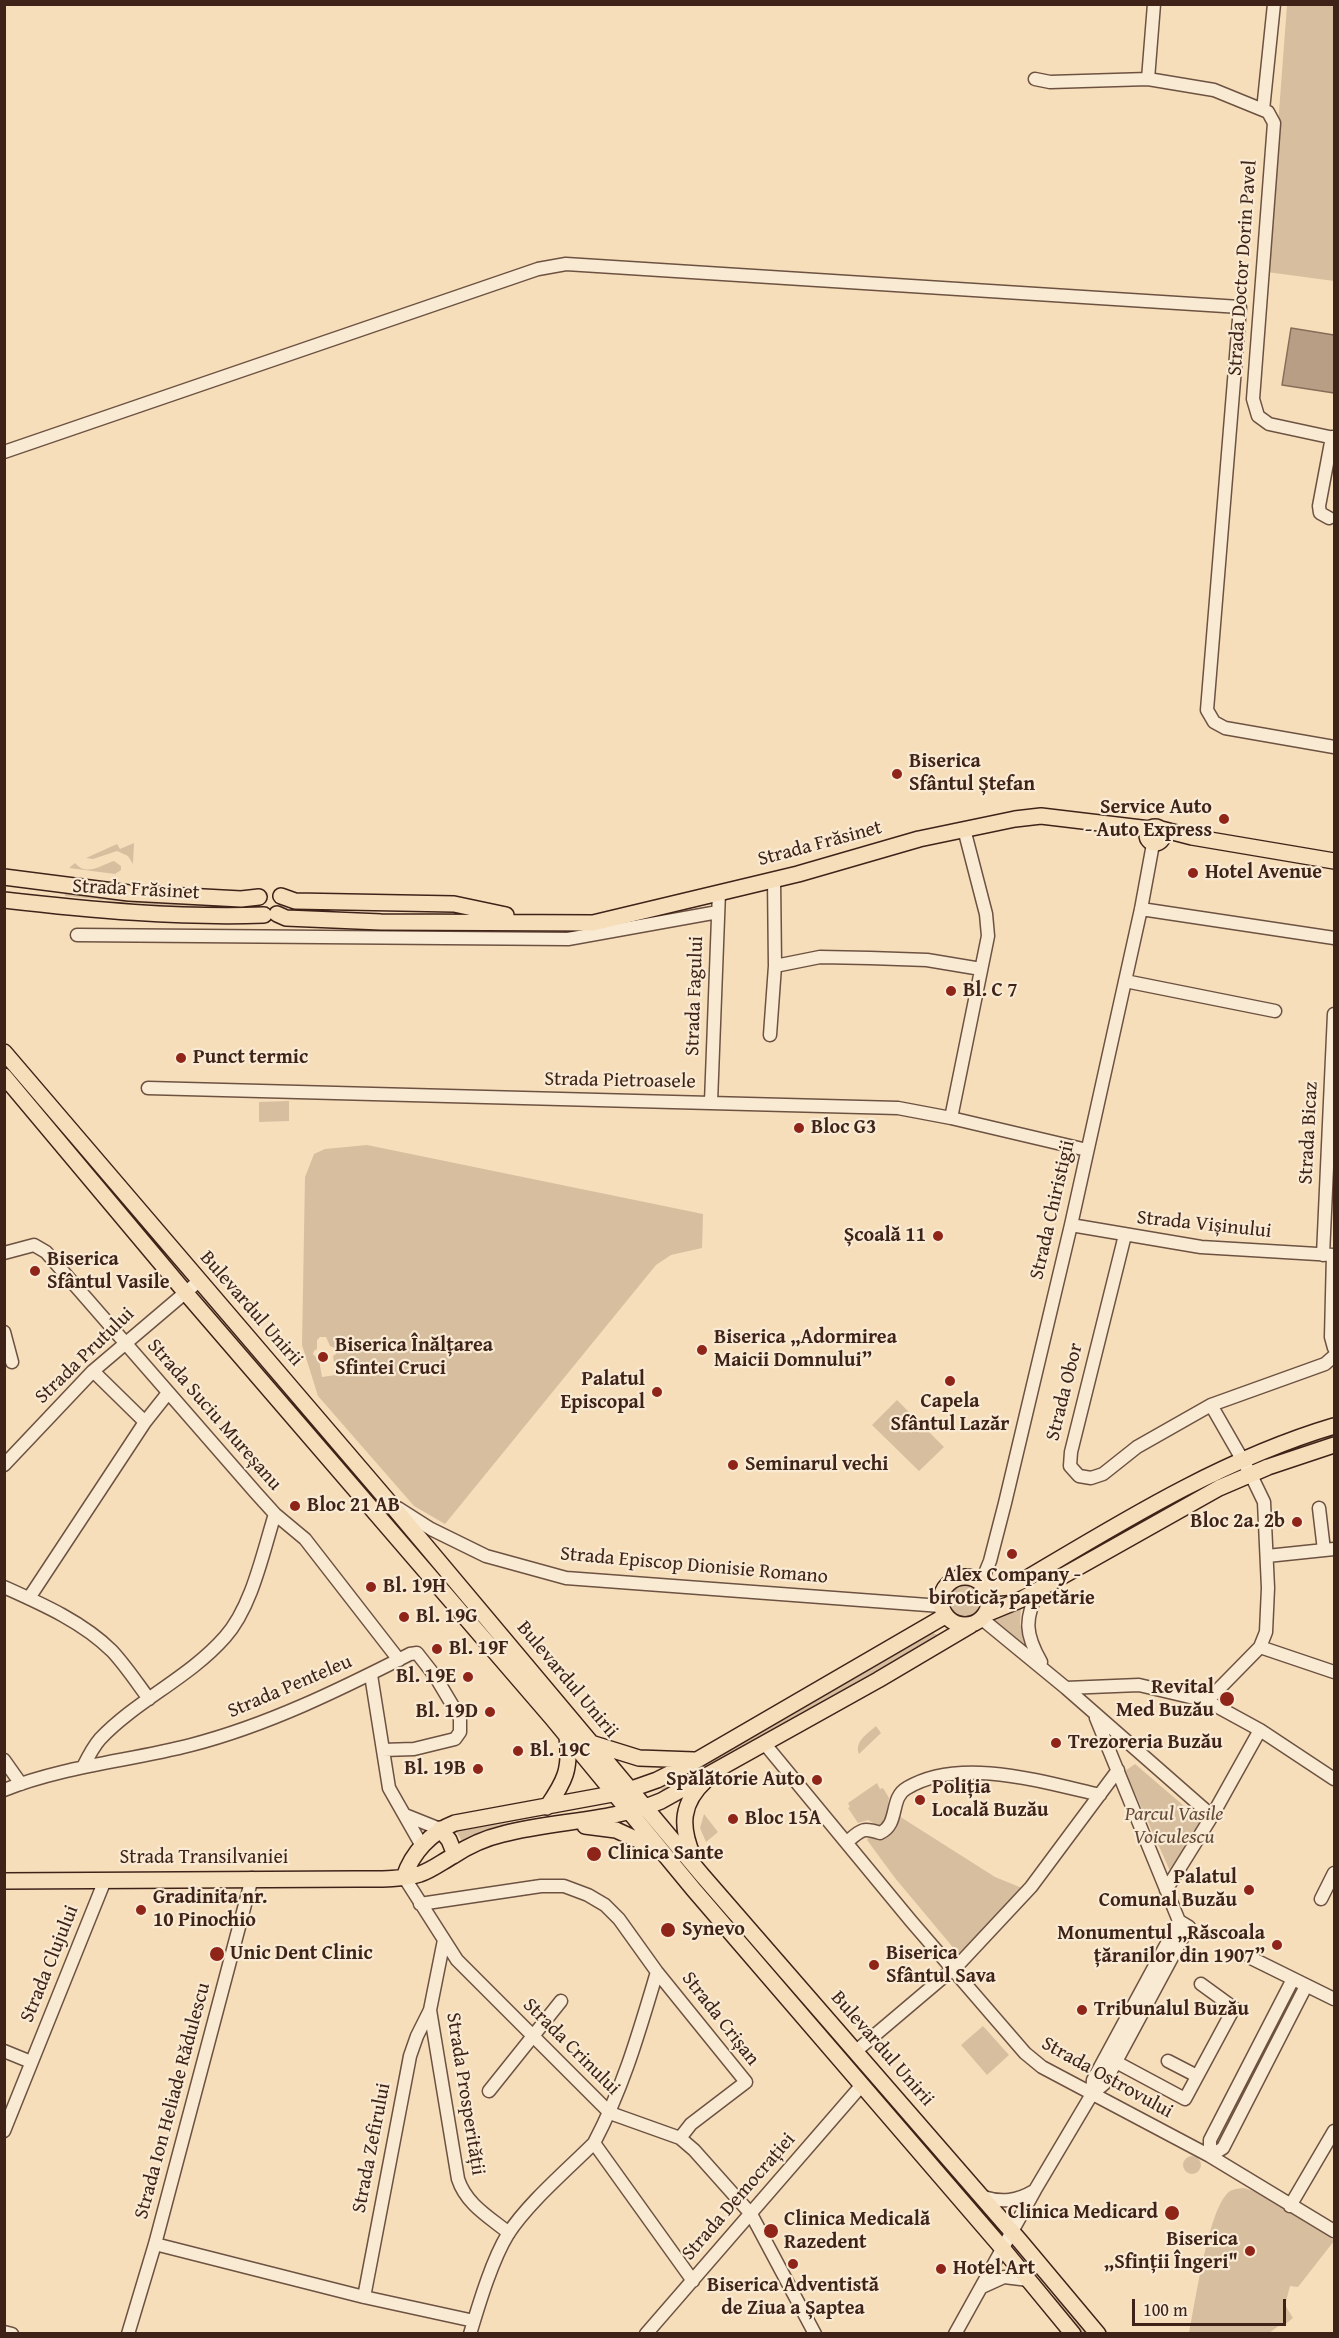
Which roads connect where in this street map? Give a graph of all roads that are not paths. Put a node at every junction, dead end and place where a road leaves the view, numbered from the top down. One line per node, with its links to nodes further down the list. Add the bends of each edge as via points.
1 (1154, 4): 4 (street)
2 (1274, 4): 5 (street)
3 (1035, 79): 4 (street)
4 (1148, 79): 5 (street, via 1214,90)
5 (1263, 110): 6 (street, Strada Doctor Dorin Pavel, via 1274,123 1253,399 1258,416 1269,424)
6 (1333, 438): 8 (street, via 1319,506 1320,513)
7 (4, 452): 9 (street, via 538,269 566,264 1240,307 1207,710 1214,722 1225,728)
8 (1329, 518)
9 (1335, 747)
10 (964, 829): 11 (main road, Strada Frăsinet, via 1041,816 1107,823); 14 (main road, Strada Frăsinet); 28 (street, via 986,914 988,936)
11 (1154, 837): 12 (main road, via 1192,837); 19 (street, Strada Chiristigii)
12 (1335, 861)
13 (4, 878): 17 (main road, Strada Frăsinet, via 129,893)
14 (774, 879): 15 (main road, Strada Frăsinet); 27 (street)
15 (719, 891): 20 (street, Strada Fagului); 23 (main road, Strada Frăsinet, via 593,923)
16 (281, 896): 17 (main road, via 270,890); 22 (main road, via 283,904); 23 (main road, Strada Frăsinet, via 295,901 454,904)
17 (259, 897): 22 (main road, via 257,905)
18 (4, 900): 21 (main road, Strada Frăsinet)
19 (1141, 909): 26 (street); 29 (street, Strada Chiristigii)
20 (718, 912): 25 (street, via 568,939); 36 (street, Strada Fagului)
21 (188, 915): 22 (main road, Strada Frăsinet); 25 (street)
22 (271, 915): 23 (main road, Strada Frăsinet, via 381,922)
23 (544, 923)
24 (77, 935): 25 (street)
25 (187, 936)
26 (1335, 938)
27 (775, 966): 28 (street, via 820,957 927,960); 32 (street)
28 (981, 969): 37 (street)
29 (1125, 981): 30 (street); 38 (street, Strada Chiristigii)
30 (1275, 1011)
31 (1335, 1014): 42 (street, Strada Bicaz)
32 (770, 1035)
33 (4, 1052): 43 (main road, Bulevardul Unirii)
34 (4, 1076): 44 (main road, Bulevardul Unirii)
35 (148, 1088): 36 (street, Strada Pietroasele)
36 (711, 1102): 37 (street, Strada Pietroasele, via 898,1108)
37 (951, 1118): 38 (street, Strada Pietroasele)
38 (1087, 1150): 39 (street, Strada Chiristigii)
39 (1071, 1225): 40 (street, Strada Vișinului); 64 (street, Strada Chiristigii)
40 (1125, 1235): 42 (street, Strada Vișinului, via 1201,1247); 52 (street, Strada Obor, via 1070,1466 1079,1476 1103,1474 1137,1448)
41 (4, 1253): 46 (street, Strada Suciu Mureșanu, via 39,1246)
42 (1330, 1255): 47 (street, via 1331,1337)
43 (199, 1281): 44 (street, Strada Prutului); 59 (main road, Bulevardul Unirii)
44 (185, 1292): 46 (street, Strada Prutului); 80 (main road, Bulevardul Unirii)
45 (4, 1332): 49 (street)
46 (124, 1342): 50 (street, Strada Prutului); 51 (street, Strada Suciu Mureșanu)
47 (1335, 1348)
48 (1335, 1356): 52 (street, Strada Obor, via 1325,1364)
49 (12, 1362)
50 (93, 1371): 53 (street); 57 (street, Strada Prutului)
51 (168, 1393): 53 (street); 61 (street, Strada Suciu Mureșanu)
52 (1211, 1405): 56 (street)
53 (146, 1422): 67 (street)
54 (1335, 1426): 56 (main road)
55 (1335, 1445): 58 (main road)
56 (1242, 1459): 58 (street); 64 (main road, via 1024,1580 1009,1587)
57 (4, 1465)
58 (1250, 1473): 63 (street, via 1264,1502); 66 (main road)
59 (389, 1502): 68 (street, Strada Episcop Dionisie Romano, via 430,1529 486,1556 566,1578); 81 (main road, Bulevardul Unirii)
60 (1319, 1508): 62 (street)
61 (275, 1514): 71 (street, Strada Suciu Mureșanu, via 310,1545); 76 (street, Strada Suciu Mureșanu, via 237,1621 211,1652)
62 (1329, 1549): 63 (street)
63 (1267, 1556): 70 (street, via 1266,1632)
64 (983, 1586): 68 (main road, via 968,1577 954,1580 945,1588); 69 (main road, via 989,1601)
65 (4, 1587): 67 (street)
66 (1039, 1589): 69 (main road); 72 (street, via 1030,1608 1028,1630)
67 (29, 1598): 76 (street, via 77,1624 110,1649)
68 (943, 1611): 69 (main road, via 957,1624); 85 (main road)
69 (980, 1619): 72 (street); 82 (main road)
70 (1260, 1647): 73 (street); 77 (street)
71 (399, 1660): 74 (street, Strada Penteleu); 83 (street, via 414,1653 420,1655 460,1719 460,1732 455,1739 414,1749)
72 (1046, 1671): 75 (street)
73 (1335, 1672)
74 (371, 1675): 83 (street); 86 (street, Strada Penteleu, via 276,1718 219,1737)
75 (1066, 1688): 77 (street, via 1139,1685); 78 (street)
76 (149, 1699): 86 (street, Strada Suciu Mureșanu, via 100,1738)
77 (1207, 1701): 79 (street)
78 (1095, 1714): 88 (street); 99 (street)
79 (1260, 1730): 89 (street); 99 (street)
80 (567, 1737): 93 (main road, Bulevardul Unirii); 95 (main road, via 567,1774)
81 (594, 1743): 85 (main road, via 639,1758); 92 (main road, Bulevardul Unirii)
82 (764, 1743): 87 (main road); 102 (street, Strada Ostrovului)
83 (383, 1750): 98 (street, via 389,1788)
84 (4, 1760): 90 (street)
85 (697, 1760): 92 (main road)
86 (83, 1767): 90 (street, Strada Penteleu)
87 (716, 1770): 96 (main road, Strada Transilvaniei); 108 (main road, via 690,1798 685,1815 685,1837)
88 (1118, 1770): 94 (street); 113 (street)
89 (1335, 1779)
90 (21, 1784): 91 (street, Strada Penteleu)
91 (4, 1790)
92 (631, 1790): 93 (main road); 96 (main road, Bulevardul Unirii)
93 (614, 1794): 95 (main road); 97 (main road, Bulevardul Unirii)
94 (1100, 1796): 102 (street, via 997,1774 969,1772 944,1776 904,1789 884,1832 861,1830); 119 (street, via 1030,1887)
95 (547, 1807): 101 (main road)
96 (646, 1807): 97 (main road, Strada Transilvaniei); 108 (main road, Bulevardul Unirii)
97 (629, 1812): 100 (main road, Strada Transilvaniei); 104 (main road, Bulevardul Unirii)
98 (405, 1815): 101 (street); 103 (street)
99 (1212, 1816): 113 (street)
100 (552, 1824): 104 (main road, via 616,1830); 105 (main road, Strada Transilvaniei, via 500,1834)
101 (440, 1829): 103 (main road); 105 (main road)
102 (847, 1842): 119 (street, Strada Ostrovului)
103 (422, 1846): 106 (main road); 109 (main road)
104 (663, 1854): 134 (main road, Bulevardul Unirii)
105 (455, 1855): 106 (main road, Strada Transilvaniei)
106 (437, 1865): 109 (main road, Strada Transilvaniei)
107 (1335, 1873): 114 (street)
108 (702, 1875): 129 (main road, Bulevardul Unirii)
109 (404, 1877): 110 (main road, Strada Transilvaniei); 115 (street, Strada Crinului)
110 (252, 1878): 111 (main road, Strada Transilvaniei); 151 (street, Strada Ion Heliade Rădulescu)
111 (105, 1880): 112 (main road, Strada Transilvaniei); 131 (street, Strada Clujului)
112 (4, 1881)
113 (1166, 1890): 116 (street)
114 (1321, 1899)
115 (420, 1904): 117 (street, Strada Crinului); 120 (street, Strada Crișan, via 520,1888 564,1886 605,1905)
116 (1184, 1924): 132 (street); 136 (street, via 1093,2080)
117 (444, 1941): 126 (street, Strada Prosperității); 127 (street, Strada Crinului, via 457,1960)
118 (1251, 1958): 121 (street)
119 (954, 1970): 129 (street); 136 (street, Strada Ostrovului, via 1025,2054)
120 (657, 1972): 138 (street, Strada Crișan, via 629,2067); 141 (street, Strada Crișan, via 746,2082 690,2124)
121 (1293, 1979): 123 (street); 143 (street, via 1210,2140)
122 (1201, 1984): 133 (street, via 1234,2008)
123 (1306, 1986): 124 (street); 143 (street, via 1223,2148)
124 (1335, 1999)
125 (561, 2001): 127 (street)
126 (430, 2010): 149 (street, Strada Prosperității, via 462,2191); 156 (street, Strada Zefirului, via 410,2056)
127 (534, 2036): 135 (street); 138 (street, Strada Crinului)
128 (4, 2051): 131 (street)
129 (856, 2051): 145 (main road, Bulevardul Unirii)
130 (1168, 2061): 133 (street)
131 (31, 2062): 137 (street, Strada Clujului)
132 (1116, 2062): 133 (street, via 1185,2099); 136 (street, via 1104,2084)
133 (1197, 2076)
134 (861, 2085): 147 (street, Strada Democrației); 152 (main road, Bulevardul Unirii)
135 (489, 2091)
136 (1092, 2094): 143 (street, Strada Ostrovului); 144 (street)
137 (8, 2113): 139 (street, Strada Clujului)
138 (610, 2113): 141 (street); 142 (street, Strada Crinului)
139 (4, 2131)
140 (1335, 2132): 146 (street)
141 (680, 2138): 147 (street)
142 (594, 2143): 149 (street, Strada Crinului); 154 (street)
143 (1210, 2156): 146 (street, Strada Ostrovului)
144 (1035, 2190): 145 (street, via 1010,2201); 150 (street)
145 (983, 2197): 150 (main road, Bulevardul Unirii)
146 (1290, 2206): 148 (street, Strada Ostrovului)
147 (751, 2214): 154 (street, Strada Democrației); 163 (street)
148 (1335, 2231)
149 (509, 2233): 157 (street, Strada Crinului)
150 (1013, 2233): 152 (street); 166 (main road, Bulevardul Unirii)
151 (155, 2244): 156 (street); 160 (street, Strada Ion Heliade Rădulescu)
152 (1003, 2249): 153 (main road, Bulevardul Unirii); 155 (street)
153 (1029, 2280): 155 (street, via 1004,2277); 165 (main road, Bulevardul Unirii)
154 (693, 2281): 162 (street, Strada Democrației)
155 (981, 2288): 164 (street)
156 (364, 2297): 157 (street)
157 (474, 2321): 161 (street, Strada Crinului)
158 (4, 2332): 159 (street)
159 (12, 2334)
160 (128, 2334)
161 (470, 2334)
162 (646, 2334)
163 (815, 2334)
164 (955, 2334)
165 (1073, 2334)
166 (1098, 2334)

